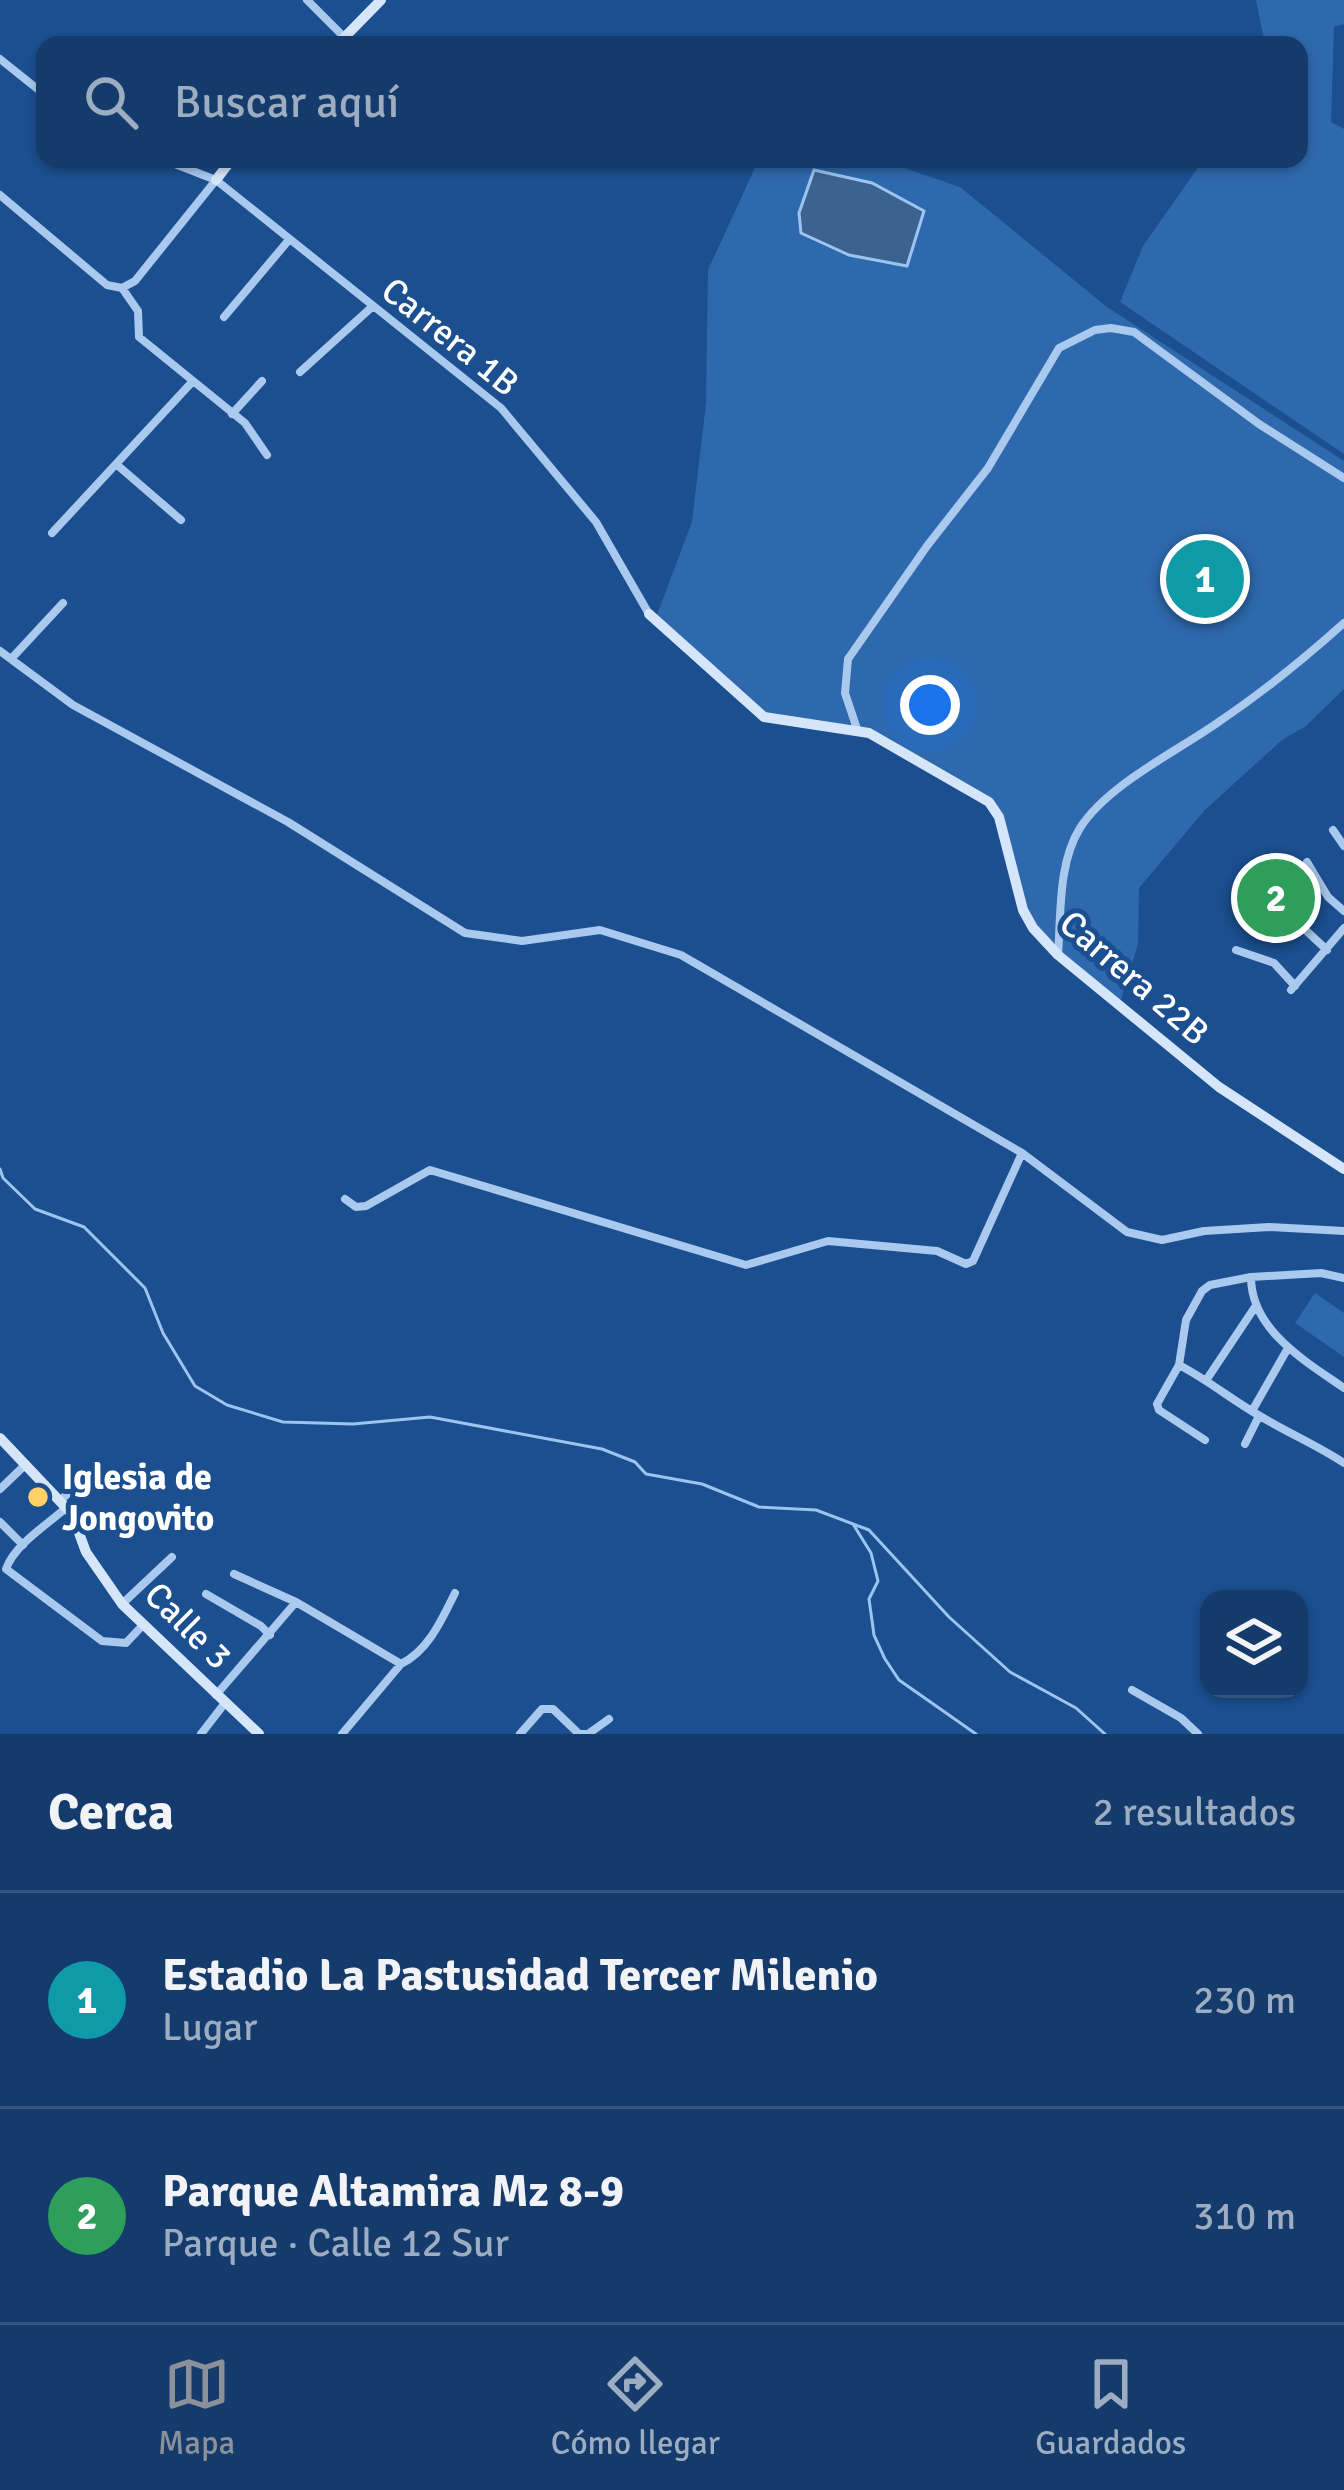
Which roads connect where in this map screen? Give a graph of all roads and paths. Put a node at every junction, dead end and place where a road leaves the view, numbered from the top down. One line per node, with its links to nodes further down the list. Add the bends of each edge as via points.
1 (307, 0): 3 (street)
2 (381, 0): 4 (street)
3 (336, 36)
4 (347, 36)
5 (0, 59): 6 (street)
6 (36, 87)
7 (185, 168): 9 (street, Carrera 1B)
8 (225, 168): 9 (street)
9 (216, 180): 11 (street, Carrera 1B); 12 (street)
10 (0, 195): 12 (street, via 107,285)
11 (288, 241): 13 (street, Carrera 1B); 14 (street)
12 (122, 288): 16 (street, via 138,311 139,337)
13 (373, 306): 15 (street); 25 (street, Carrera 1B, via 462,374 533,443 596,521)
14 (224, 317)
15 (300, 372)
16 (193, 381): 18 (street); 20 (street)
17 (262, 381): 18 (street)
18 (232, 414): 19 (street)
19 (267, 455)
20 (116, 464): 22 (street); 23 (street)
21 (1344, 478): 29 (street, via 1142,336 1111,328 1076,337 1058,348 988,469 848,659 845,693)
22 (181, 520)
23 (52, 533)
24 (63, 603): 28 (street)
25 (649, 614): 29 (street, Carrera 22B, via 764,717)
26 (1344, 623): 40 (street, via 1082,824 1066,869)
27 (0, 651): 28 (street)
28 (11, 659): 41 (street, via 73,705 288,822 465,933 522,941 600,929 681,955)
29 (856, 729): 40 (street, Carrera 22B, via 989,802 1023,910)
30 (1334, 830): 31 (street)
31 (1344, 846)
32 (1306, 862): 35 (street)
33 (1278, 888): 36 (street)
34 (1269, 910): 36 (street)
35 (1344, 910)
36 (1299, 924): 39 (street)
37 (1344, 928): 39 (street)
38 (1236, 950): 39 (street, via 1274,963 1293,988)
39 (1327, 950)
40 (1058, 955): 42 (street, Carrera 22B, via 1219,1087)
41 (1022, 1153): 43 (street, via 966,1264 937,1251 828,1240 746,1265 430,1170 366,1206); 44 (street, via 1127,1232 1162,1240 1269,1227)
42 (1344, 1168)
43 (345, 1199)
44 (1344, 1231)
45 (1251, 1277): 46 (street); 47 (street); 49 (street, via 1202,1291 1186,1320)
46 (1344, 1278)
47 (1255, 1307): 48 (street); 50 (street)
48 (1288, 1348): 51 (street); 52 (street)
49 (1179, 1365): 50 (street); 54 (street, via 1157,1407)
50 (1207, 1379): 52 (street)
51 (1344, 1388)
52 (1255, 1413): 55 (street); 56 (street)
53 (0, 1438): 57 (street, Calle 3)
54 (1204, 1440)
55 (1244, 1444)
56 (1343, 1461)
57 (26, 1464): 59 (street); 60 (street, Calle 3)
58 (80, 1482): 60 (street)
59 (0, 1489)
60 (67, 1507): 62 (street); 63 (street); 69 (street, Calle 3)
61 (0, 1522): 63 (street)
62 (127, 1536)
63 (23, 1545): 70 (street, via 6,1569 102,1641 126,1643)
64 (172, 1557): 69 (street)
65 (234, 1574): 68 (street)
66 (455, 1592): 72 (street, via 437,1630)
67 (206, 1594): 71 (street)
68 (296, 1602): 71 (street); 72 (street)
69 (122, 1604): 70 (street, Calle 3)
70 (143, 1625): 74 (street, Calle 3)
71 (270, 1635): 74 (street)
72 (401, 1664): 78 (street)
73 (1132, 1690): 81 (street)
74 (220, 1699): 76 (street); 77 (street, Calle 3)
75 (609, 1719): 80 (street)
76 (201, 1734)
77 (259, 1734)
78 (342, 1734)
79 (520, 1734): 80 (street, via 542,1709 553,1709)
80 (586, 1734)
81 (1198, 1734)

